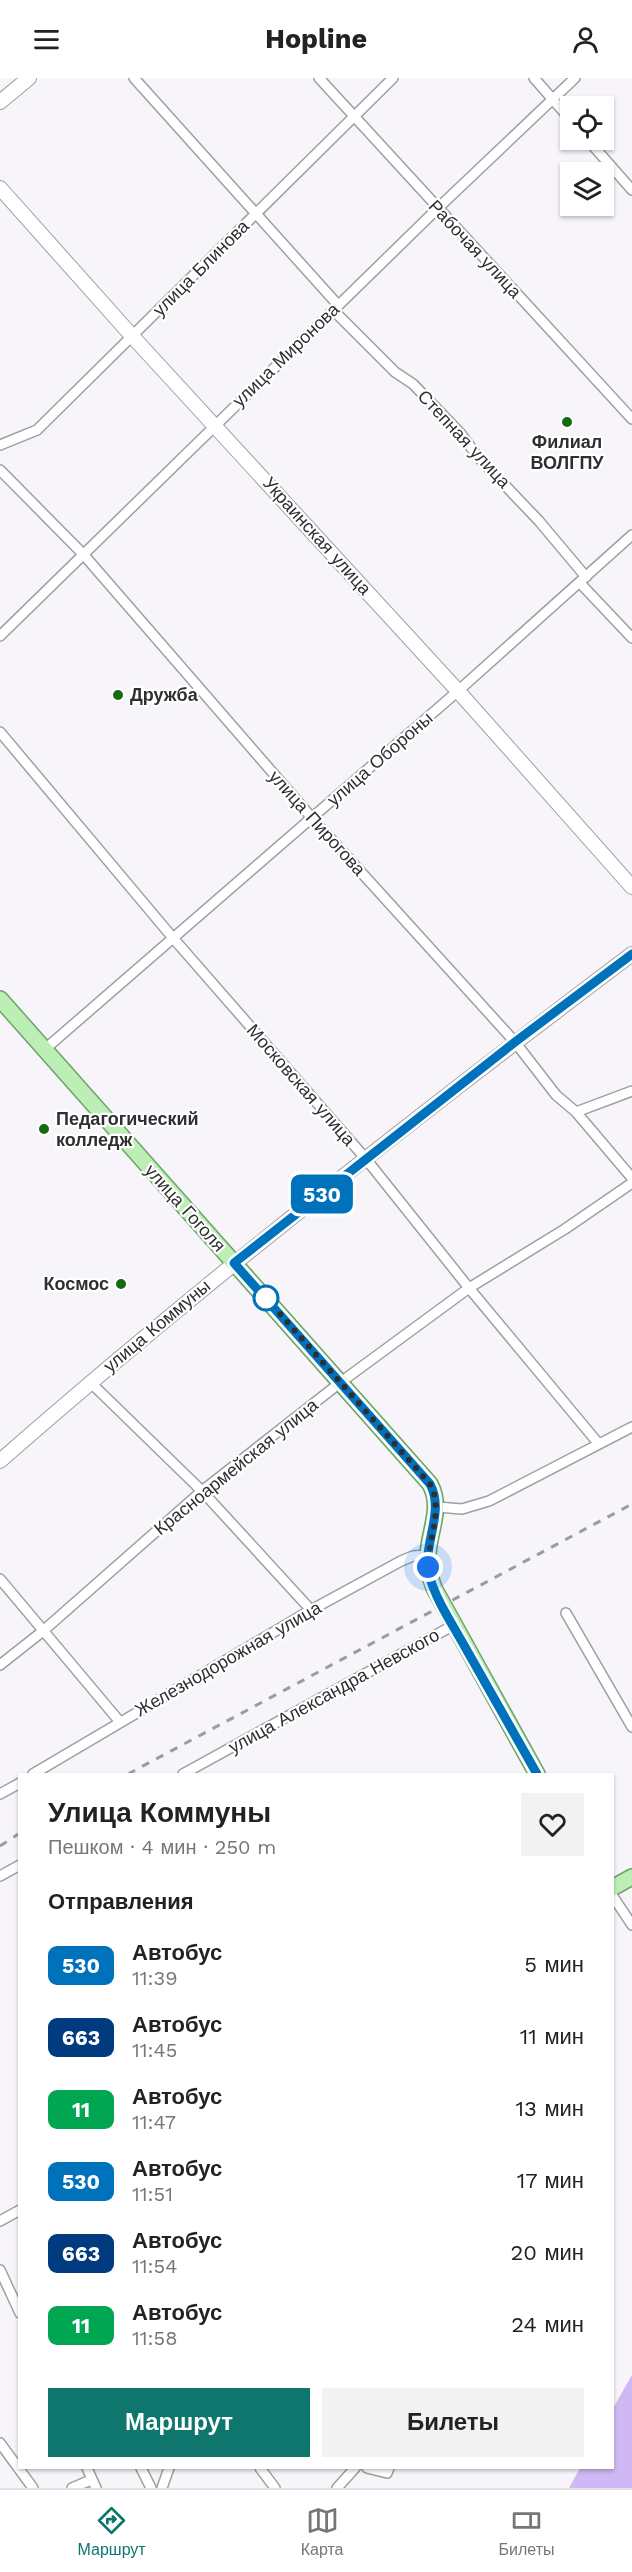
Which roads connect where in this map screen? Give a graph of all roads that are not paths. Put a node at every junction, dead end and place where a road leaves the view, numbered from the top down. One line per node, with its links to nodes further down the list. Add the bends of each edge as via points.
1 (29, 78): 8 (street)
2 (134, 78): 15 (street, Степная улица)
3 (319, 78): 10 (street, Рабочая улица)
4 (393, 78): 10 (street, улица Блинова)
5 (534, 78): 7 (street)
6 (575, 78): 7 (street, улица Миронова)
7 (553, 99): 9 (street); 14 (street, улица Миронова)
8 (0, 102)
9 (560, 107)
10 (354, 116): 14 (street, Рабочая улица); 15 (street, улица Блинова)
11 (597, 150): 13 (street)
12 (0, 188): 17 (street, Украинская улица)
13 (632, 190)
14 (437, 209): 16 (street, улица Миронова); 18 (street, Рабочая улица)
15 (256, 213): 16 (street, Степная улица); 17 (street, улица Блинова)
16 (336, 307): 19 (street, улица Миронова); 24 (street, Степная улица, via 461,434 539,521)
17 (132, 336): 19 (street, Украинская улица); 20 (street, улица Блинова, via 37,430)
18 (632, 419)
19 (215, 424): 23 (street, улица Миронова); 27 (street, Украинская улица)
20 (0, 445)
21 (0, 470): 23 (street, улица Пирогова)
22 (632, 535): 24 (street, улица Обороны)
23 (84, 554): 25 (street, улица Миронова); 29 (street, улица Пирогова)
24 (583, 580): 26 (street, Степная улица); 27 (street, улица Обороны)
25 (0, 636)
26 (632, 638)
27 (458, 691): 29 (street, улица Обороны); 30 (street, Украинская улица)
28 (0, 732): 31 (street, Московская улица)
29 (312, 818): 31 (street, улица Обороны); 34 (street, улица Пирогова)
30 (632, 887)
31 (173, 938): 35 (street, улица Обороны); 38 (street, Московская улица)
32 (632, 954): 34 (street, улица Коммуны)
33 (0, 999): 35 (main road, улица Гоголя)
34 (515, 1042): 37 (street, улица Пирогова, via 556,1095); 38 (street, улица Коммуны)
35 (44, 1050): 41 (main road, улица Гоголя)
36 (632, 1091): 37 (street)
37 (576, 1112): 39 (street, улица Пирогова)
38 (366, 1160): 41 (street, улица Коммуны); 42 (street, Московская улица)
39 (632, 1178)
40 (632, 1183): 42 (street, Красноармейская улица)
41 (234, 1263): 43 (street, улица Коммуны); 44 (main road, улица Гоголя)
42 (469, 1288): 44 (street, Красноармейская улица); 46 (street, Московская улица)
43 (90, 1382): 47 (street, улица Коммуны); 48 (street)
44 (341, 1382): 48 (street, Красноармейская улица); 49 (main road, улица Гоголя, via 430,1484)
45 (632, 1427): 46 (street)
46 (598, 1443): 49 (street, via 489,1501 462,1509)
47 (0, 1461)
48 (202, 1491): 52 (street); 55 (street, Красноармейская улица)
49 (437, 1507): 50 (main road)
50 (428, 1555): 52 (street, Железнодорожная улица, via 401,1561); 54 (main road, via 430,1577)
51 (0, 1579): 55 (street)
52 (311, 1610): 57 (street, Железнодорожная улица)
53 (566, 1613): 58 (street)
54 (454, 1625): 60 (street, улица Александра Невского); 61 (main road)
55 (43, 1631): 56 (street, Красноармейская улица); 57 (street)
56 (0, 1665)
57 (120, 1722): 59 (street, Железнодорожная улица)
58 (632, 1727)
59 (35, 1773)
60 (185, 1773)
61 (536, 1773)
62 (18, 1784): 63 (street)
63 (0, 1794)
64 (18, 1866): 65 (street)
65 (0, 1876)
66 (632, 1877): 67 (main road)
67 (614, 1887)
68 (614, 1898): 69 (street)
69 (632, 1925)
70 (18, 2211): 71 (street)
71 (0, 2221)
72 (0, 2270): 73 (street)
73 (18, 2309)
74 (0, 2443): 75 (street)
75 (18, 2468)
76 (19, 2469): 85 (street)
77 (87, 2469): 84 (street)
78 (142, 2469): 87 (street)
79 (169, 2469): 88 (street)
80 (261, 2469): 89 (street)
81 (354, 2469): 90 (street)
82 (371, 2469): 83 (street, via 387,2473)
83 (389, 2469)
84 (94, 2484): 86 (street)
85 (33, 2488)
86 (72, 2488)
87 (151, 2488)
88 (162, 2488)
89 (275, 2488)
90 (337, 2488)

